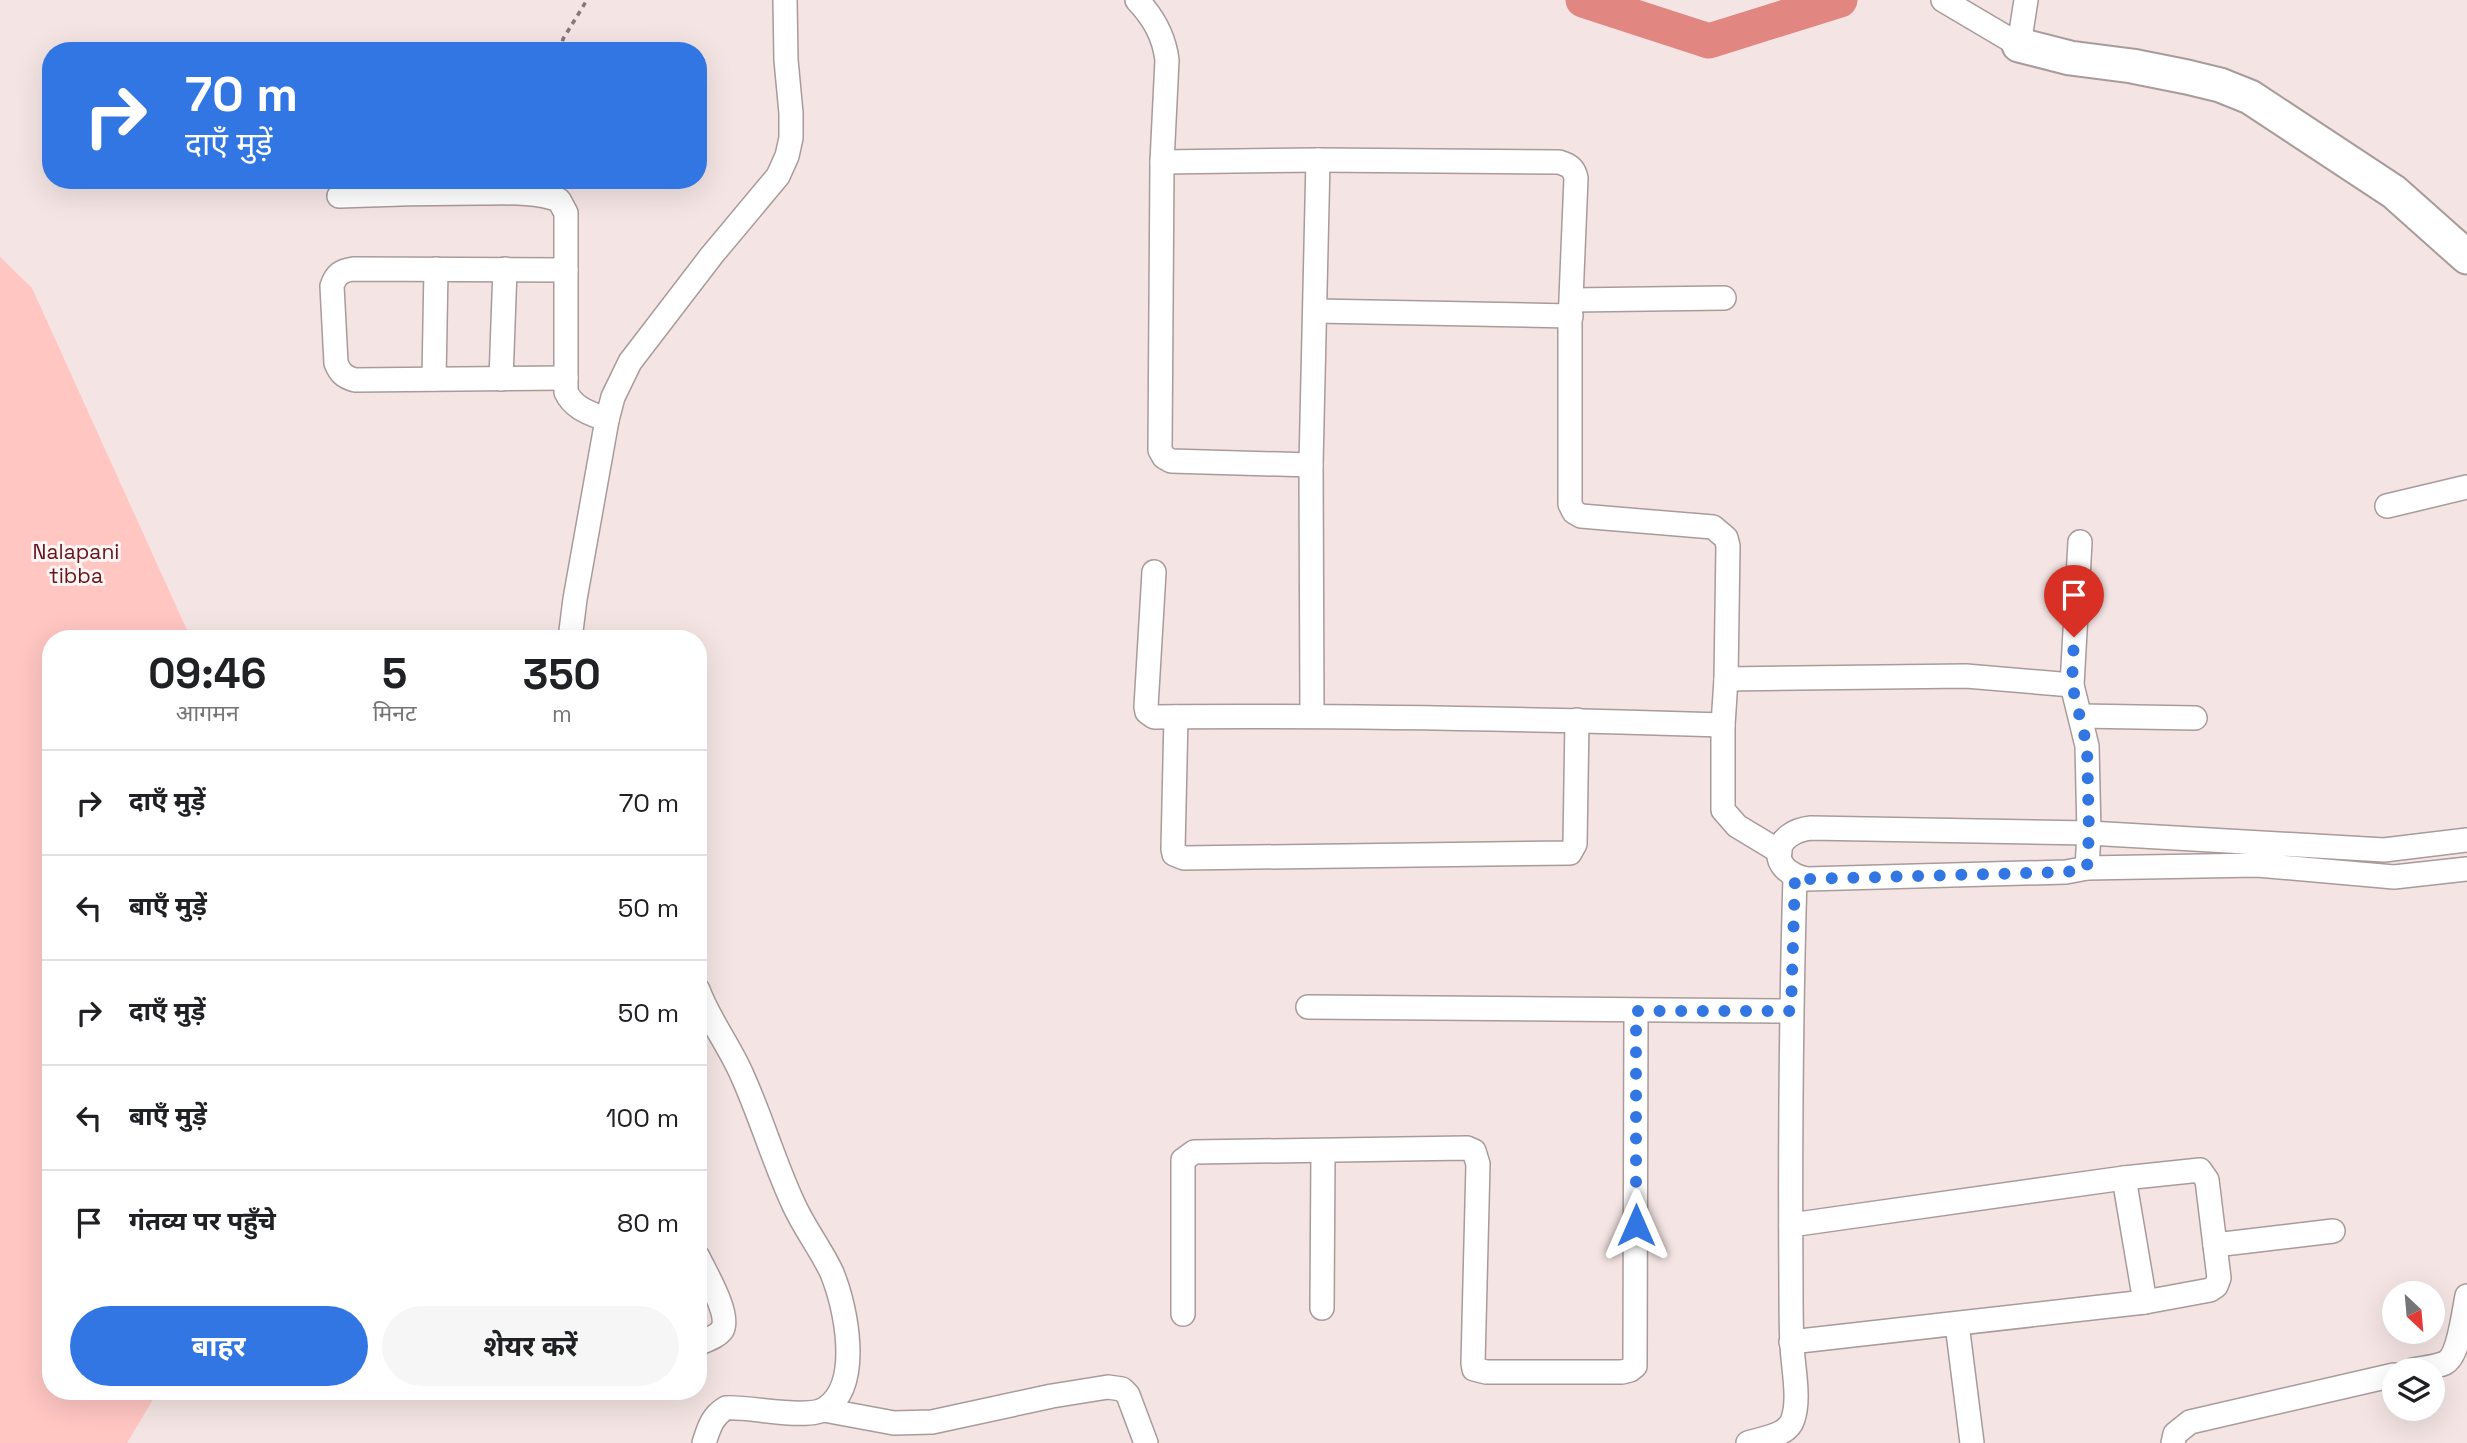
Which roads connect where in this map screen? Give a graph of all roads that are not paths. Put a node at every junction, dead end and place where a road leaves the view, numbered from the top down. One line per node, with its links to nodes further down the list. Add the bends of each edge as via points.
1 (785, 0): 19 (street, via 791,113 787,156 778,176 630,362)
2 (1137, 0): 7 (street, via 1150,13 1165,44)
3 (1943, 0): 5 (street)
4 (2026, 0): 5 (street)
5 (2019, 46): 9 (street, via 2187,77 2250,97 2394,192)
6 (1318, 160): 7 (street); 14 (street, via 1568,165 1576,178); 15 (street)
7 (1162, 162): 20 (street, via 1160,450 1171,461)
8 (339, 197): 12 (street, via 472,193 551,197 559,200 566,214)
9 (2467, 257)
10 (436, 269): 11 (street); 17 (street); 17 (street, via 343,271 332,286 339,372 355,380)
11 (505, 269): 12 (street); 18 (street)
12 (566, 270): 16 (street)
13 (1724, 298): 14 (street)
14 (1571, 308): 15 (street); 26 (street, via 1570,504 1581,516 1720,531 1728,546)
15 (1316, 311): 20 (street)
16 (566, 378): 18 (street); 19 (street, via 566,392 573,404)
17 (434, 379): 18 (street)
18 (501, 379)
19 (607, 419): 25 (street)
20 (1311, 465): 28 (street)
21 (2467, 487): 22 (street)
22 (2387, 506)
23 (2080, 542): 27 (street)
24 (1154, 572): 30 (street, via 1146,706 1154,717)
25 (571, 630)
26 (1726, 679): 27 (street, via 1966,676); 33 (street)
27 (2072, 685): 29 (street)
28 (1312, 716): 30 (street); 32 (street)
29 (2081, 716): 31 (street); 34 (street, via 2087,746)
30 (1176, 717): 32 (street, via 1173,849 1184,858 1570,853 1575,844)
31 (2194, 718)
32 (1577, 720): 33 (street)
33 (1723, 726): 36 (street, via 1723,810 1737,826)
34 (2089, 833): 35 (street, via 2384,850); 36 (street, via 1811,828 1789,835); 37 (street)
35 (2467, 840)
36 (1780, 852): 39 (street, via 1783,868)
37 (2087, 868): 38 (street, via 2256,865 2394,877); 39 (street)
38 (2467, 869)
39 (1795, 877): 43 (street)
40 (1308, 1007): 42 (street)
41 (707, 1010): 59 (street, via 730,1049 794,1205 838,1290 846,1328 847,1369 839,1395)
42 (1636, 1011): 43 (street); 44 (street, via 1635,1366 1630,1370 1474,1369 1478,1164 1474,1151)
43 (1791, 1011): 46 (street)
44 (1323, 1152): 52 (street); 53 (street, via 1194,1152 1183,1160)
45 (2124, 1178): 46 (street); 48 (street, via 2200,1170 2207,1180); 51 (street)
46 (1791, 1225): 56 (street)
47 (2333, 1231): 48 (street)
48 (2216, 1245): 51 (street, via 2216,1286)
49 (707, 1276): 55 (street, via 725,1321 723,1329)
50 (2467, 1296): 57 (street, via 2451,1359)
51 (2145, 1302): 54 (street)
52 (1322, 1308)
53 (1183, 1314)
54 (1957, 1324): 56 (street); 63 (street)
55 (707, 1340)
56 (1791, 1342): 62 (street, via 1794,1417 1784,1432)
57 (2445, 1363)
58 (2382, 1378): 64 (street, via 2190,1422 2175,1434)
59 (824, 1410): 60 (street, via 726,1408 712,1420); 61 (street, via 894,1423 932,1422 1108,1387 1128,1395)
60 (704, 1443)
61 (1146, 1443)
62 (1748, 1443)
63 (1972, 1443)
64 (2173, 1443)

